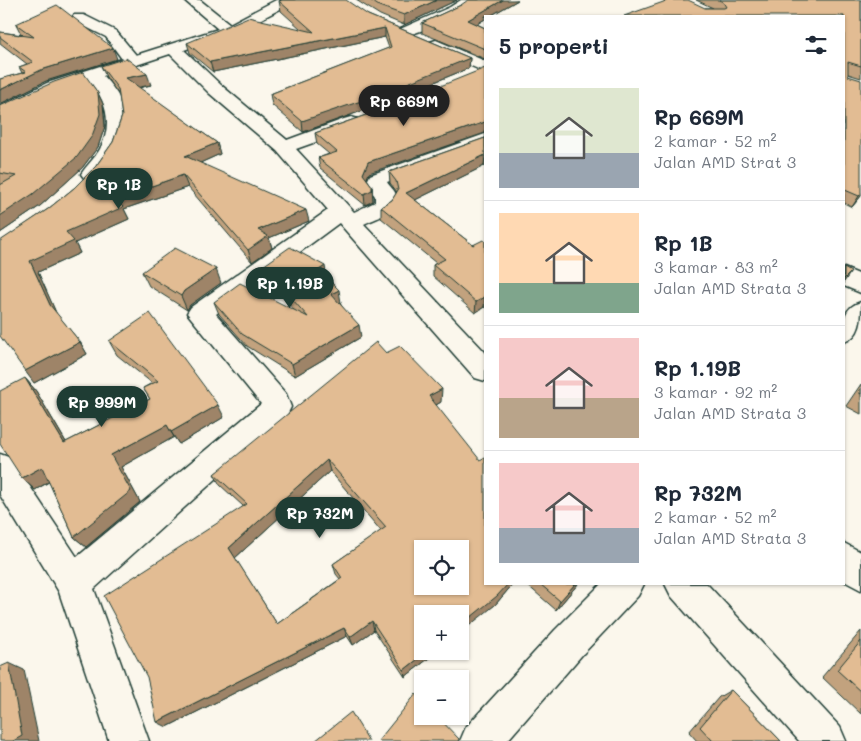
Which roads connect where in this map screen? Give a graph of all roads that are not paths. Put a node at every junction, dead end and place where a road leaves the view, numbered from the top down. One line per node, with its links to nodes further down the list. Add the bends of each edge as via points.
1 (191, 0): 6 (street)
2 (287, 0): 6 (street)
3 (471, 0): 7 (street)
4 (79, 18): 9 (street, via 111,34)
5 (388, 26): 7 (street)
6 (230, 30): 8 (street)
7 (404, 33): 10 (street)
8 (173, 48): 9 (street); 17 (street, via 215,89)
9 (132, 61): 12 (street)
10 (484, 68)
11 (484, 69): 13 (street)
12 (91, 74): 14 (street, via 46,90); 18 (street, via 112,98 116,128 111,148)
13 (468, 77)
14 (0, 115)
15 (372, 116): 17 (street)
16 (484, 140): 19 (street, via 377,179 376,184 386,195 386,204)
17 (284, 147): 19 (street)
18 (81, 186)
19 (346, 216): 24 (street); 28 (street, via 200,313 276,402 277,408)
20 (845, 277): 21 (street)
21 (861, 285)
22 (861, 311): 23 (street)
23 (845, 331)
24 (484, 369)
25 (0, 468): 28 (street)
26 (845, 561): 27 (street)
27 (861, 573)
28 (74, 583): 31 (street)
29 (625, 585): 32 (street)
30 (684, 585): 33 (street)
31 (129, 741)
32 (480, 741)
33 (826, 741)

